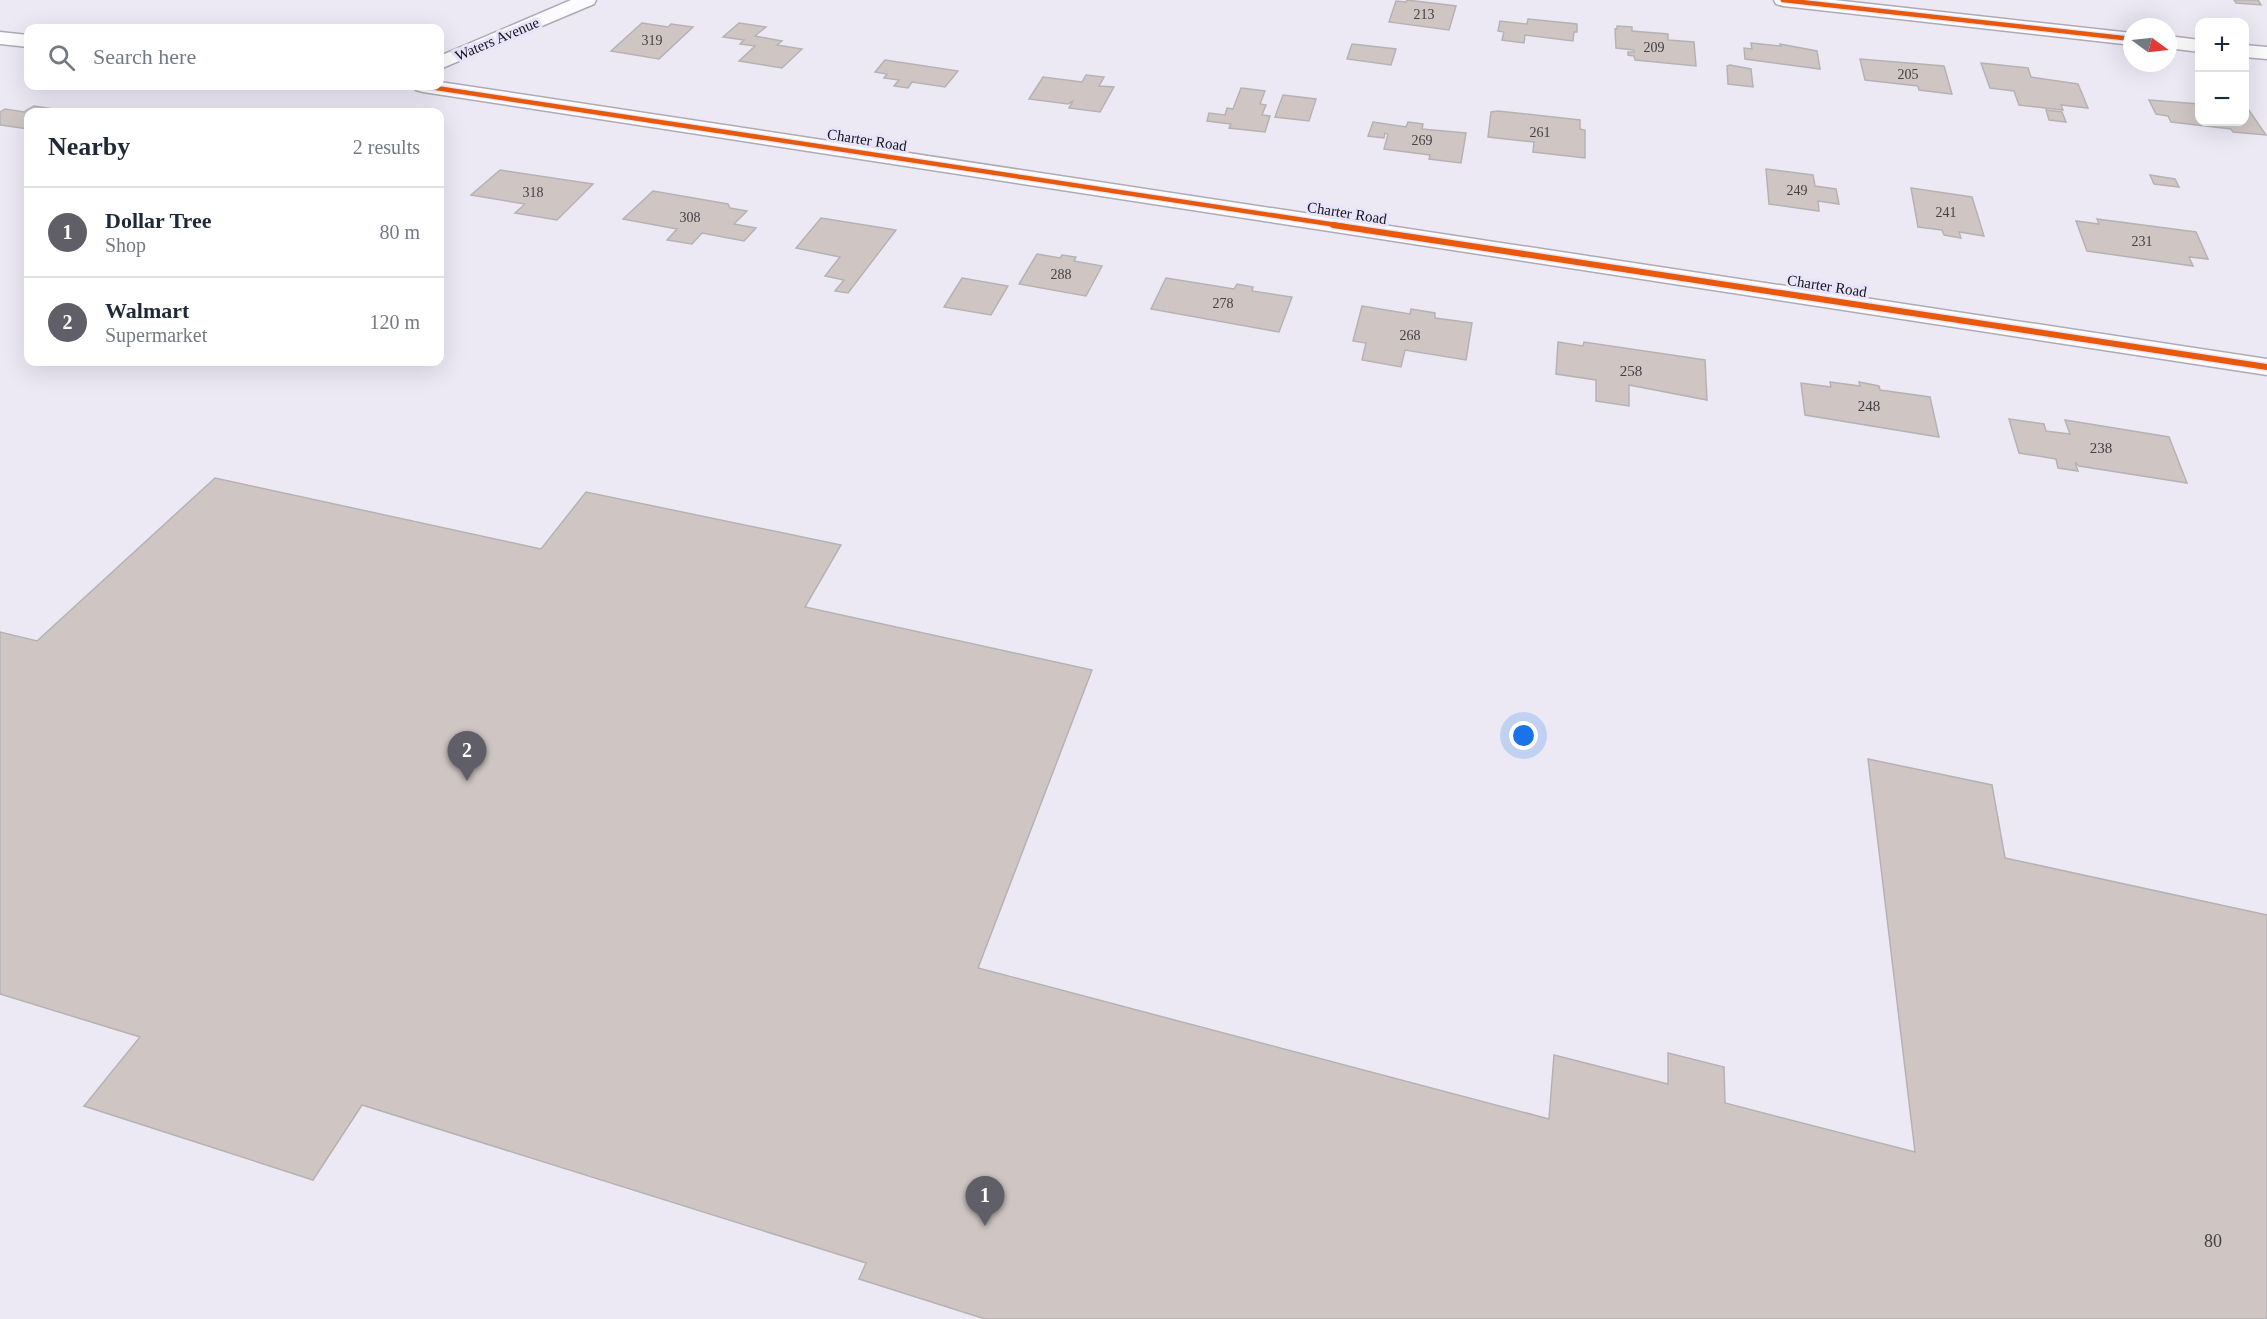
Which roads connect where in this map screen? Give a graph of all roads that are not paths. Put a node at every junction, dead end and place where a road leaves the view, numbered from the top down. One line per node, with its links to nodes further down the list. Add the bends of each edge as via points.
1 (587, 0): 10 (street, Waters Avenue)
2 (1783, 0): 4 (street)
3 (0, 38): 5 (street)
4 (2123, 38)
5 (24, 41)
6 (2177, 43): 7 (street)
7 (2195, 45)
8 (2249, 51): 9 (street)
9 (2267, 53)
10 (444, 61)
11 (444, 89): 12 (street, Charter Road)
12 (2267, 367)

